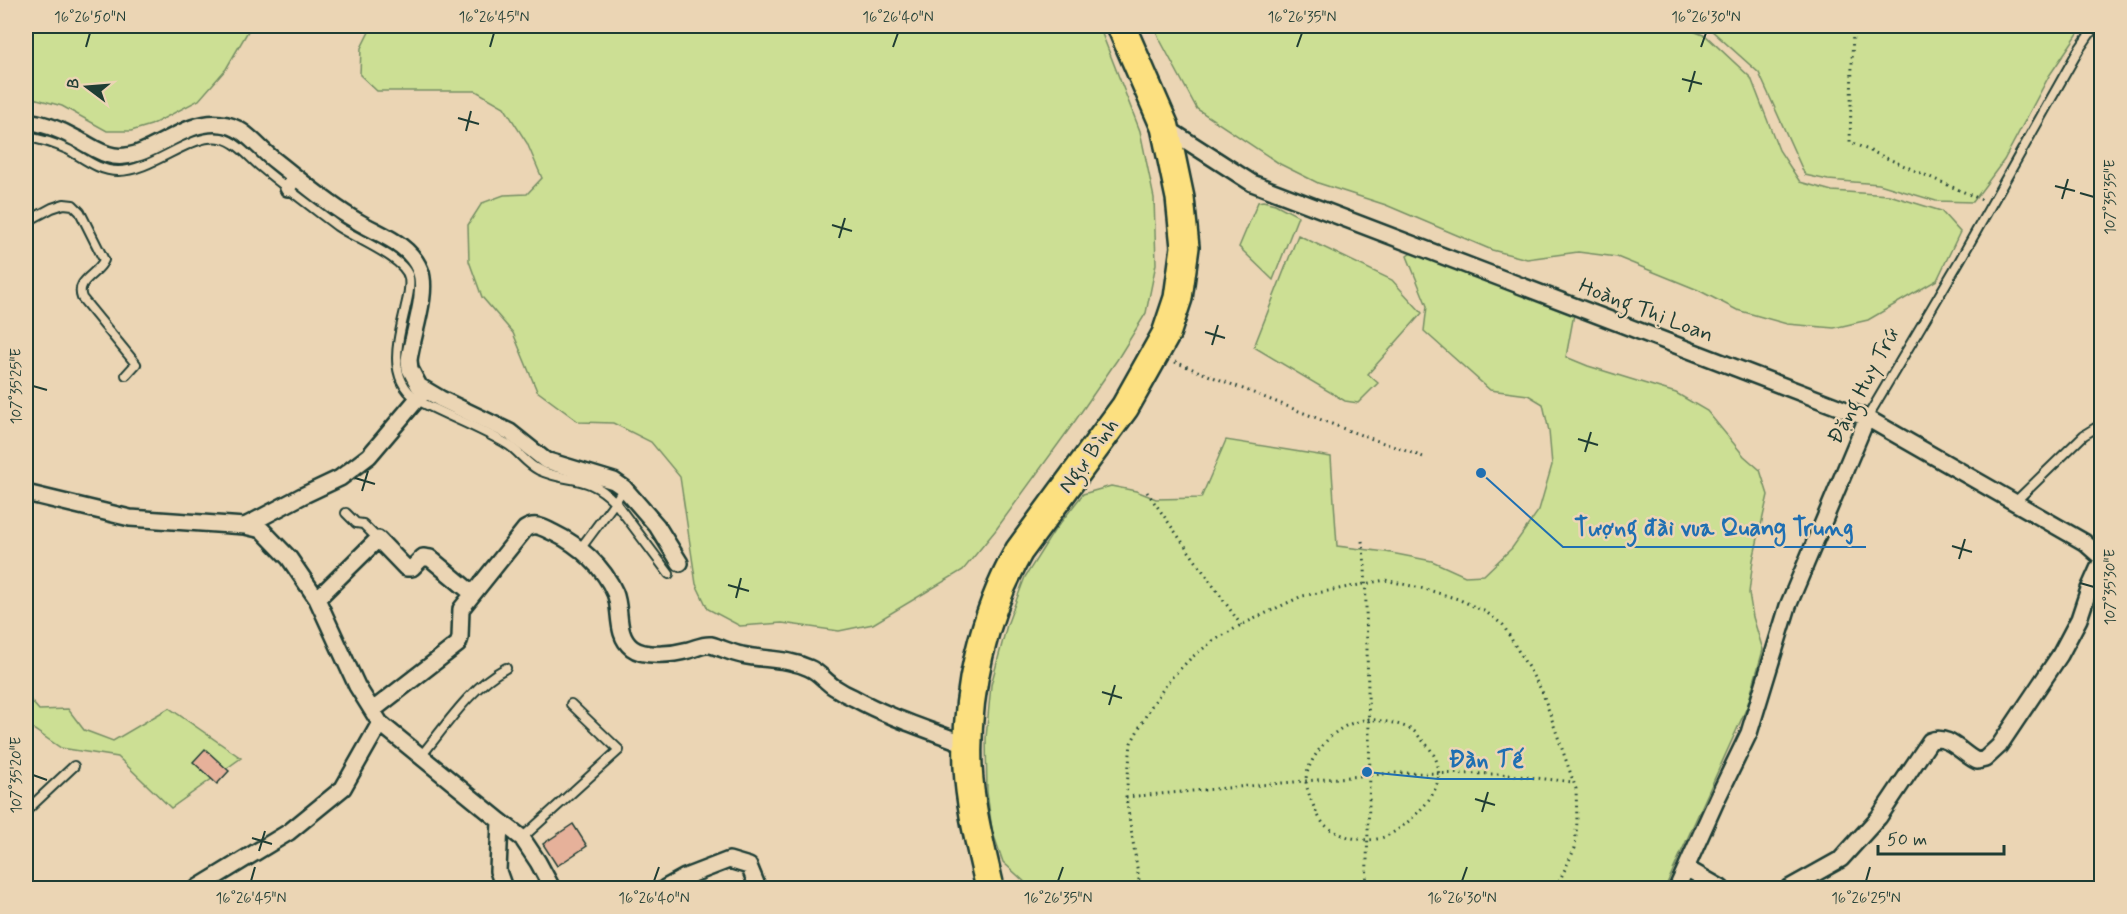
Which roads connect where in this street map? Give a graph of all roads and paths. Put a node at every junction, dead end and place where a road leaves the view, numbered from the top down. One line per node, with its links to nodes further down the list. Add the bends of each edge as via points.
1 (1120, 26): 5 (highway, Ngự Bình)
2 (1853, 26): 8 (path, via 1850,142)
3 (2095, 26): 8 (lane, Đặng Huy Trứ, via 2050,98)
4 (26, 121): 7 (street, via 55,128 99,152 122,156 186,130 222,124 252,137)
5 (1165, 127): 10 (highway, Ngự Bình, via 1180,198 1185,247 1178,298); 13 (street, Hoàng Thị Loan, via 1251,183)
6 (26, 136): 7 (lane, via 45,140 95,165 117,171 149,165 190,144 224,139 259,166)
7 (292, 182): 12 (street, via 395,242 416,261 423,287 409,360)
8 (1992, 205): 13 (lane, Đặng Huy Trứ)
9 (26, 222): 11 (lane, via 64,204 80,212 104,260 82,284 80,292 136,364)
10 (1156, 352): 15 (path, via 1191,369); 35 (highway, Ngự Bình, via 1125,407 1019,550 1005,576 975,666)
11 (126, 375)
12 (421, 395): 18 (street, via 510,432 545,460 603,477); 21 (street, via 369,456 340,478)
13 (1867, 417): 19 (street, Hoàng Thị Loan); 47 (street, Đặng Huy Trứ, via 1788,606 1749,733)
14 (2102, 424): 19 (lane, via 2084,435)
15 (1426, 458)
16 (1147, 492): 30 (path)
17 (26, 493): 21 (street, via 130,518)
18 (619, 495): 24 (lane); 26 (street, via 657,526)
19 (2014, 503): 25 (street, Hoàng Thị Loan, via 2084,542)
20 (346, 513): 22 (lane)
21 (245, 526): 29 (street, via 262,530 289,558)
22 (378, 539): 28 (street, via 406,568 426,557); 29 (street)
23 (1362, 541): 27 (path)
24 (580, 549): 28 (street, via 537,524 531,525); 35 (street, via 616,594 624,640 632,648 655,654 711,645 808,668 856,700)
25 (2102, 559): 59 (street, via 2079,620 1999,746 1977,761 1948,740 1930,741 1879,817 1841,859)
26 (674, 568)
27 (1365, 585): 30 (path, via 1302,596); 34 (path); 41 (path, via 1385,580 1425,589 1458,599 1503,625 1542,691)
28 (473, 594): 33 (street, via 461,609 458,644)
29 (317, 599): 33 (street, via 357,686)
30 (1241, 625): 42 (path, via 1191,658 1150,708 1131,743)
31 (506, 668): 36 (lane, via 490,676 473,693)
32 (571, 704): 45 (lane, via 619,750)
33 (376, 717): 36 (street); 49 (street, via 343,788 289,832)
34 (1368, 718): 38 (path, via 1412,730 1429,746); 39 (path); 40 (path, via 1340,729 1321,746)
35 (968, 745): 54 (highway, Ngự Bình, via 975,827)
36 (421, 756): 44 (street)
37 (74, 766): 43 (lane)
38 (1440, 773): 39 (path); 41 (path, via 1500,774); 46 (path, via 1434,795 1419,811 1402,827)
39 (1370, 775): 40 (path); 46 (path)
40 (1306, 781): 42 (path); 46 (path, via 1324,824 1346,836)
41 (1573, 782): 56 (path, via 1575,849)
42 (1126, 797): 48 (path)
43 (26, 812)
44 (500, 821): 45 (street); 50 (street, via 498,871)
45 (522, 838): 51 (street)
46 (1368, 841): 55 (path)
47 (1686, 868): 57 (street, Đặng Huy Trứ); 58 (street)
48 (1139, 880)
49 (197, 888)
50 (504, 888)
51 (552, 888)
52 (665, 888): 53 (street, via 729,860 748,866)
53 (758, 888)
54 (990, 888)
55 (1366, 888)
56 (1556, 888)
57 (1677, 888)
58 (1721, 888)
59 (1789, 888)

